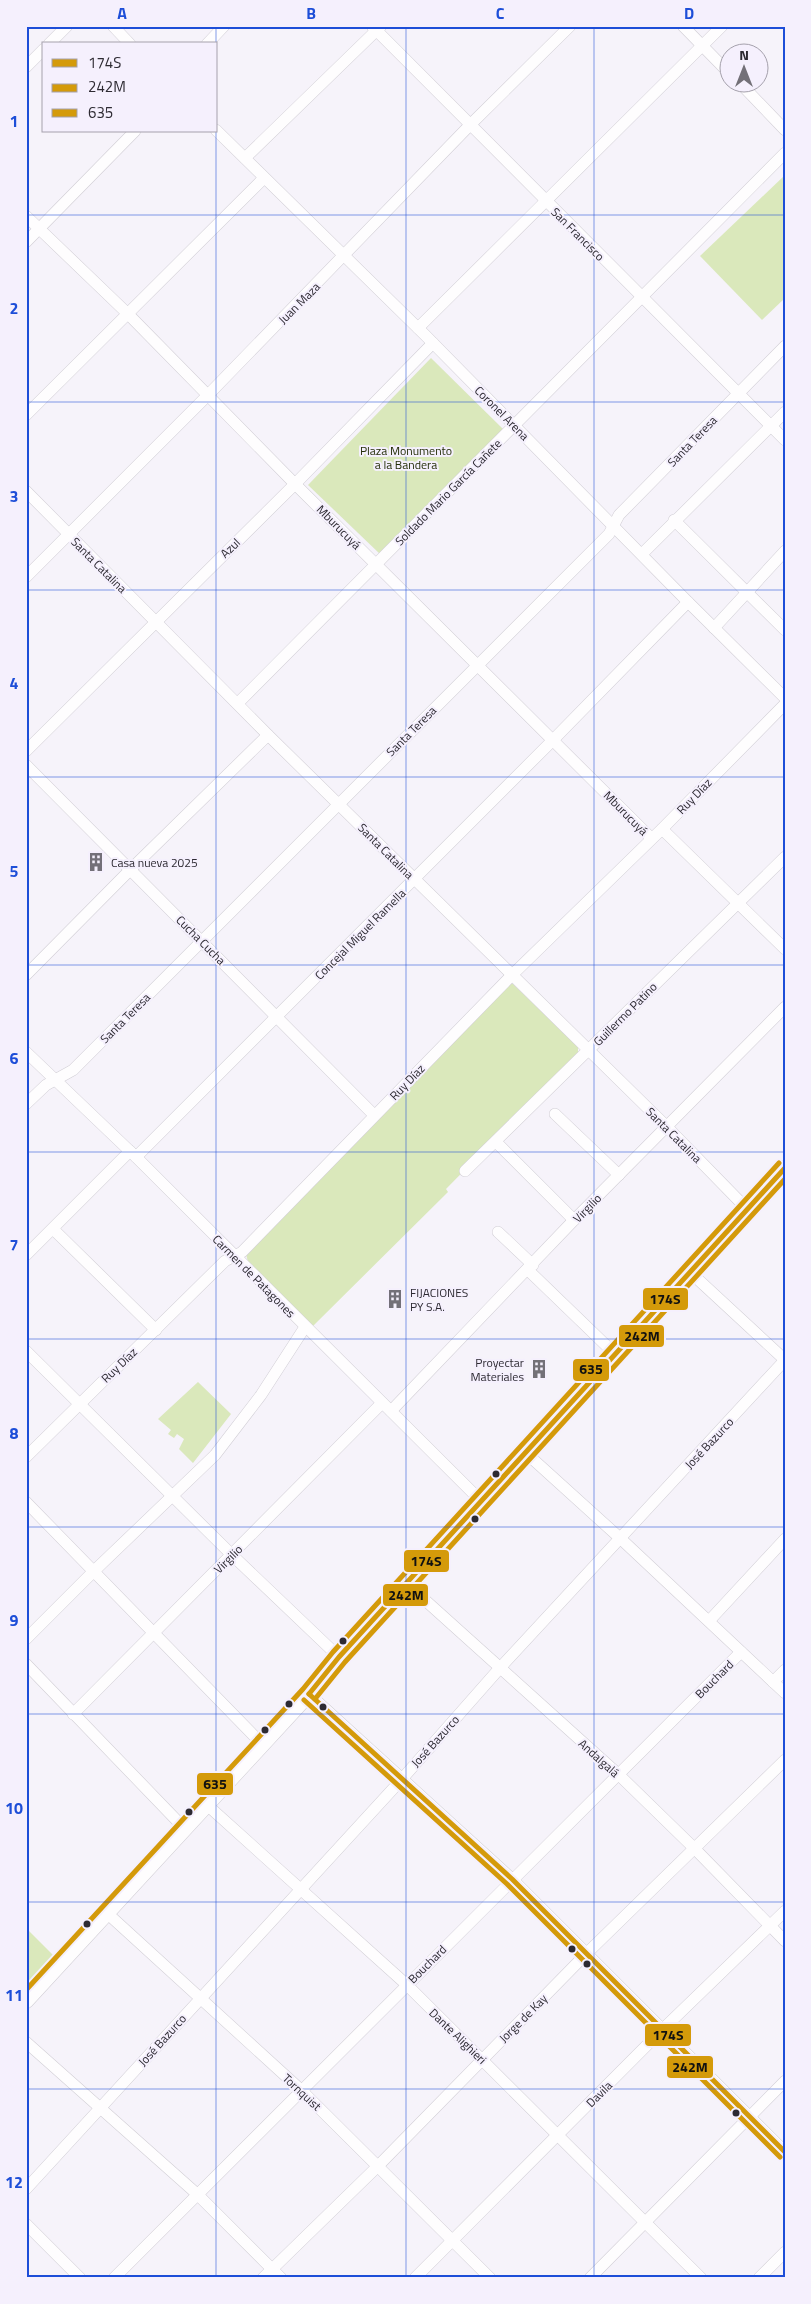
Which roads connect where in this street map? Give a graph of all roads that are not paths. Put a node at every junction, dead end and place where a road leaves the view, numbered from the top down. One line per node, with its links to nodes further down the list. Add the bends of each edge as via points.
1 (67, 26): 8 (street)
2 (113, 26): 9 (street)
3 (224, 26): 10 (street)
4 (570, 26): 16 (street, Juan Maza)
5 (683, 26): 11 (street)
6 (722, 26): 11 (street)
7 (376, 28): 16 (street, San Francisco); 21 (street)
8 (51, 42)
9 (128, 42)
10 (209, 42)
11 (703, 45): 13 (street); 23 (street)
12 (42, 51): 14 (street)
13 (718, 61)
14 (26, 67)
15 (749, 92): 17 (street)
16 (470, 125): 23 (street, San Francisco); 27 (street, Juan Maza)
17 (785, 130)
18 (134, 132): 25 (street)
19 (218, 132): 21 (street, Coronel Arena)
20 (785, 153): 28 (street, Soldado Mario García Cañete)
21 (245, 158): 22 (street, Coronel Arena)
22 (264, 178): 27 (street, Coronel Arena); 29 (street)
23 (546, 202): 28 (street, San Francisco); 30 (street)
24 (26, 216): 25 (street, Mburucuyá)
25 (40, 229): 26 (street); 29 (street, Mburucuyá)
26 (26, 242)
27 (345, 256): 30 (street, Coronel Arena); 34 (street, Juan Maza)
28 (641, 297): 33 (street, San Francisco); 37 (street, Soldado Mario García Cañete)
29 (128, 314): 34 (street, Mburucuyá); 36 (street)
30 (418, 328): 31 (street, Coronel Arena)
31 (433, 343): 37 (street, Coronel Arena); 40 (street, Azul)
32 (785, 346): 33 (street, Santa Teresa)
33 (738, 393): 38 (street, San Francisco); 43 (street, Santa Teresa, via 619,515)
34 (207, 396): 40 (street, Mburucuyá); 44 (street, Juan Maza)
35 (785, 412): 38 (street)
36 (26, 415)
37 (514, 426): 43 (street, Coronel Arena); 47 (street, Soldado Mario García Cañete)
38 (771, 426): 39 (street, San Francisco); 42 (street)
39 (785, 440)
40 (295, 484): 47 (street, Mburucuyá); 51 (street, Azul)
41 (26, 491): 44 (street, Santa Catalina)
42 (674, 520): 46 (street); 49 (street)
43 (614, 527): 46 (street, Coronel Arena); 54 (street, Santa Teresa)
44 (69, 534): 48 (street, Juan Maza); 51 (street, Santa Catalina)
45 (785, 551): 49 (street)
46 (642, 554): 50 (street, Coronel Arena)
47 (376, 565): 54 (street, Mburucuyá); 56 (street, Soldado Mario García Cañete)
48 (26, 577)
49 (747, 592): 52 (street); 53 (street)
50 (688, 602): 52 (street, Coronel Arena); 59 (street, Concejal Miguel Ramella)
51 (156, 620): 56 (street, Santa Catalina); 60 (street, Azul)
52 (714, 628): 55 (street, Coronel Arena)
53 (785, 630)
54 (477, 665): 59 (street, Mburucuyá); 62 (street, Santa Teresa)
55 (785, 698)
56 (238, 703): 58 (street, Santa Catalina)
57 (785, 704): 63 (street, Ruy Díaz)
58 (268, 735): 62 (street, Santa Catalina); 66 (street)
59 (553, 740): 64 (street, Mburucuyá); 67 (street, Concejal Miguel Ramella)
60 (26, 751)
61 (26, 765): 66 (street, Cucha Cucha)
62 (339, 803): 67 (street, Santa Catalina); 69 (street, Santa Teresa)
63 (662, 828): 64 (street, Ruy Díaz); 68 (street, Mburucuyá)
64 (651, 838): 72 (street, Ruy Díaz)
65 (785, 857): 68 (street, Guillermo Patino)
66 (130, 869): 69 (street, Cucha Cucha); 71 (street)
67 (414, 879): 72 (street, Santa Catalina); 74 (street, Concejal Miguel Ramella)
68 (737, 903): 70 (street, Mburucuyá); 75 (street, Guillermo Patino)
69 (202, 941): 74 (street, Cucha Cucha); 77 (street, Santa Teresa, via 73,1070)
70 (785, 949)
71 (26, 975)
72 (511, 976): 75 (street, Santa Catalina); 80 (street, Ruy Díaz)
73 (785, 1007): 81 (street, Virgilio)
74 (277, 1017): 80 (street, Cucha Cucha); 83 (street, Concejal Miguel Ramella)
75 (589, 1050): 81 (street, Santa Catalina); 82 (street, Guillermo Patino)
76 (26, 1052): 77 (street, Carmen de Patagones)
77 (54, 1080): 78 (street, Santa Teresa); 83 (street, Carmen de Patagones)
78 (26, 1104)
79 (555, 1114): 86 (street)
80 (374, 1115): 92 (street, Ruy Díaz, via 242,1252)
81 (666, 1126): 86 (street, Virgilio); 87 (street, Santa Catalina)
82 (496, 1142): 85 (street, Guillermo Patino); 88 (street)
83 (133, 1154): 89 (street, Concejal Miguel Ramella); 92 (street, Carmen de Patagones)
84 (785, 1168): 87 (main road)
85 (465, 1171)
86 (619, 1175): 88 (street, Virgilio)
87 (747, 1209): 94 (main road)
88 (574, 1220): 93 (street, Virgilio)
89 (54, 1229): 91 (street, Concejal Miguel Ramella); 96 (street)
90 (498, 1232): 93 (street)
91 (26, 1255)
92 (234, 1256): 95 (street, Carmen de Patagones); 96 (street, Ruy Díaz, via 224,1261)
93 (530, 1268): 98 (street); 101 (street, Virgilio)
94 (690, 1272): 98 (main road); 99 (street)
95 (305, 1327): 101 (street, Carmen de Patagones); 104 (street, via 221,1448)
96 (156, 1330): 100 (street, Ruy Díaz)
97 (26, 1351): 100 (street)
98 (615, 1354): 102 (main road)
99 (785, 1360): 107 (street, José Bazurco)
100 (80, 1403): 103 (street, Ruy Díaz); 104 (street)
101 (387, 1407): 105 (street, Carmen de Patagones); 109 (street, Virgilio)
102 (526, 1452): 105 (main road); 107 (street)
103 (26, 1457)
104 (174, 1496): 109 (street); 110 (street)
105 (481, 1501): 111 (main road)
106 (26, 1502): 110 (street)
107 (621, 1539): 112 (street); 118 (street, José Bazurco)
108 (785, 1539): 112 (street)
109 (232, 1555): 113 (street, Virgilio); 116 (street)
110 (94, 1571): 113 (street); 114 (street)
111 (406, 1583): 116 (main road); 118 (street, Andalgalá)
112 (709, 1621): 115 (street)
113 (153, 1632): 123 (street, Virgilio); 124 (street)
114 (26, 1639)
115 (741, 1652): 120 (street); 126 (street, Bouchard)
116 (339, 1657): 122 (main road)
117 (26, 1664): 123 (street)
118 (499, 1669): 126 (street, Andalgalá); 127 (street, José Bazurco)
119 (785, 1670): 120 (street)
120 (773, 1682): 121 (street)
121 (785, 1693)
122 (309, 1694): 124 (main road); 127 (street)
123 (73, 1714): 129 (street)
124 (262, 1744): 128 (main road)
125 (785, 1760): 130 (street, Jorge de Kay)
126 (618, 1774): 130 (street, Andalgalá); 131 (street, Bouchard)
127 (402, 1779): 131 (street); 132 (street, José Bazurco)
128 (206, 1804): 129 (main road); 132 (street, Dante Alighieri)
129 (184, 1828): 134 (main road)
130 (696, 1849): 135 (street, Andalgalá); 137 (street, Jorge de Kay)
131 (512, 1879): 137 (street); 138 (street, Bouchard)
132 (302, 1889): 138 (street, Dante Alighieri); 139 (street, José Bazurco)
133 (785, 1911): 135 (street, Davila)
134 (108, 1914): 139 (street, Tornquist); 140 (main road)
135 (769, 1926): 136 (street, Andalgalá); 141 (street, Davila)
136 (785, 1941)
137 (586, 1954): 141 (street); 143 (street, Jorge de Kay)
138 (406, 1985): 143 (street, Dante Alighieri); 145 (street, Bouchard)
139 (200, 1998): 145 (street, Tornquist); 146 (street, José Bazurco)
140 (26, 2001)
141 (662, 2030): 147 (street); 148 (street, Davila)
142 (26, 2042): 146 (street)
143 (482, 2059): 148 (street, Dante Alighieri); 150 (street, Jorge de Kay)
144 (785, 2082): 147 (street)
145 (301, 2090): 150 (street, Tornquist); 152 (street, Bouchard)
146 (100, 2108): 151 (street, José Bazurco); 152 (street)
147 (749, 2117): 149 (street); 153 (street)
148 (558, 2134): 153 (street, Dante Alighieri); 155 (street, Davila)
149 (785, 2152)
150 (378, 2166): 155 (street, Tornquist); 157 (street, Jorge de Kay)
151 (26, 2189)
152 (197, 2194): 157 (street); 159 (street, Bouchard)
153 (645, 2223): 164 (street); 165 (street, Dante Alighieri)
154 (26, 2224): 158 (street)
155 (453, 2240): 162 (street, Davila); 163 (street, Tornquist)
156 (785, 2252): 166 (street)
157 (272, 2269): 160 (street, Jorge de Kay); 161 (street)
158 (80, 2278)
159 (114, 2278)
160 (263, 2278)
161 (281, 2278)
162 (415, 2278)
163 (490, 2278)
164 (590, 2278)
165 (701, 2278)
166 (759, 2278)

